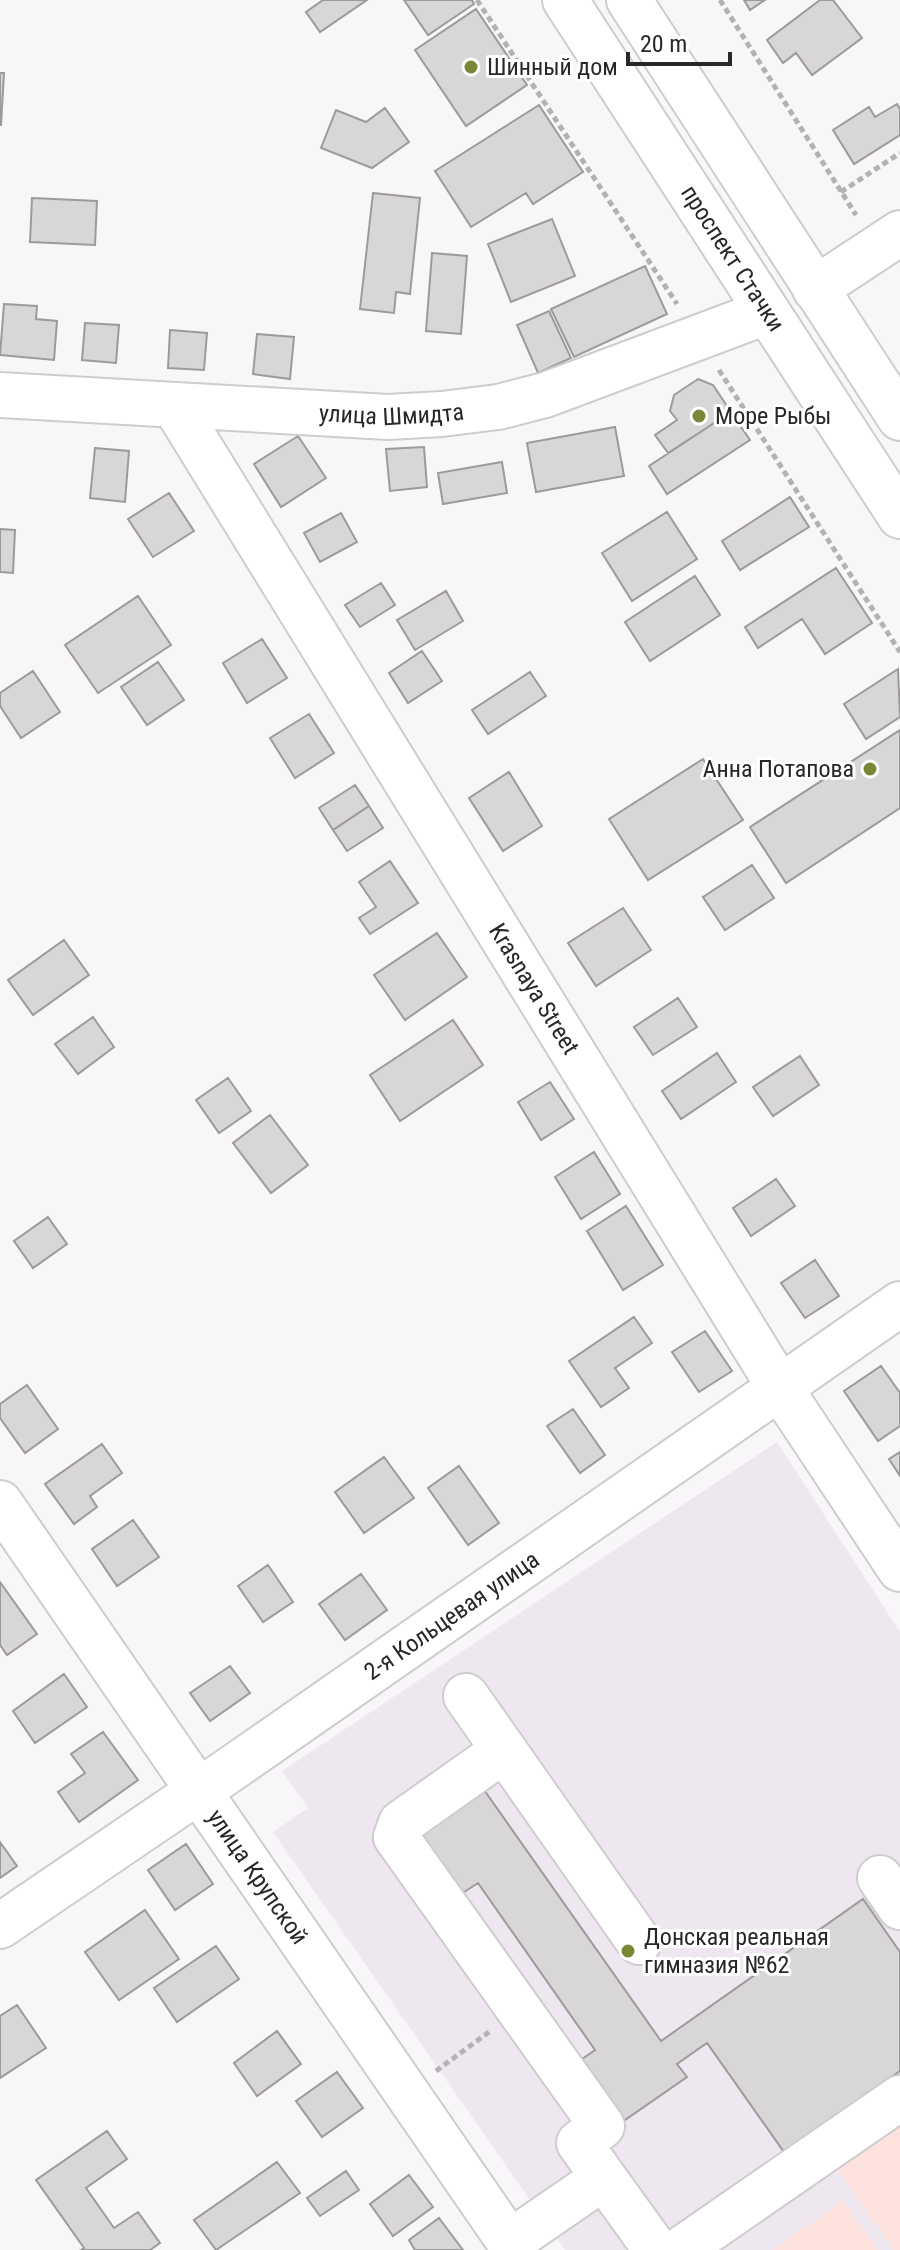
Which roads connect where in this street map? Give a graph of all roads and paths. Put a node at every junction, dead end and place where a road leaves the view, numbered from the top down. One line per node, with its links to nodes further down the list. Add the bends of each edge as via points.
1 (565, 0): 7 (street, проспект Стачки)
2 (629, 0): 6 (street)
3 (720, 0): 4 (path, via 841,192)
4 (900, 153)
5 (900, 233): 6 (street)
6 (815, 289): 10 (street)
7 (766, 312): 9 (street, улица Шмидта, via 545,395 498,407 388,417); 11 (street, проспект Стачки)
8 (0, 395): 9 (street, улица Шмидта)
9 (174, 405): 13 (street, Krasnaya Street)
10 (900, 418)
11 (900, 516)
12 (900, 1304): 13 (street, 2-я Кольцевая улица)
13 (780, 1388): 15 (street, Krasnaya Street); 18 (street, 2-я Кольцевая улица)
14 (0, 1503): 18 (street, улица Крупской)
15 (900, 1569)
16 (466, 1696): 17 (street)
17 (504, 1750): 20 (street); 21 (street, via 401,1823 396,1837)
18 (200, 1791): 19 (street, 2-я Кольцевая улица); 25 (street, улица Крупской)
19 (0, 1926)
20 (639, 1942)
21 (519, 2010): 22 (path); 24 (street, via 602,2126 579,2143)
22 (426, 2078)
23 (900, 2098): 27 (street)
24 (603, 2178): 25 (street); 26 (street)
25 (512, 2246)
26 (656, 2250)
27 (680, 2250)

